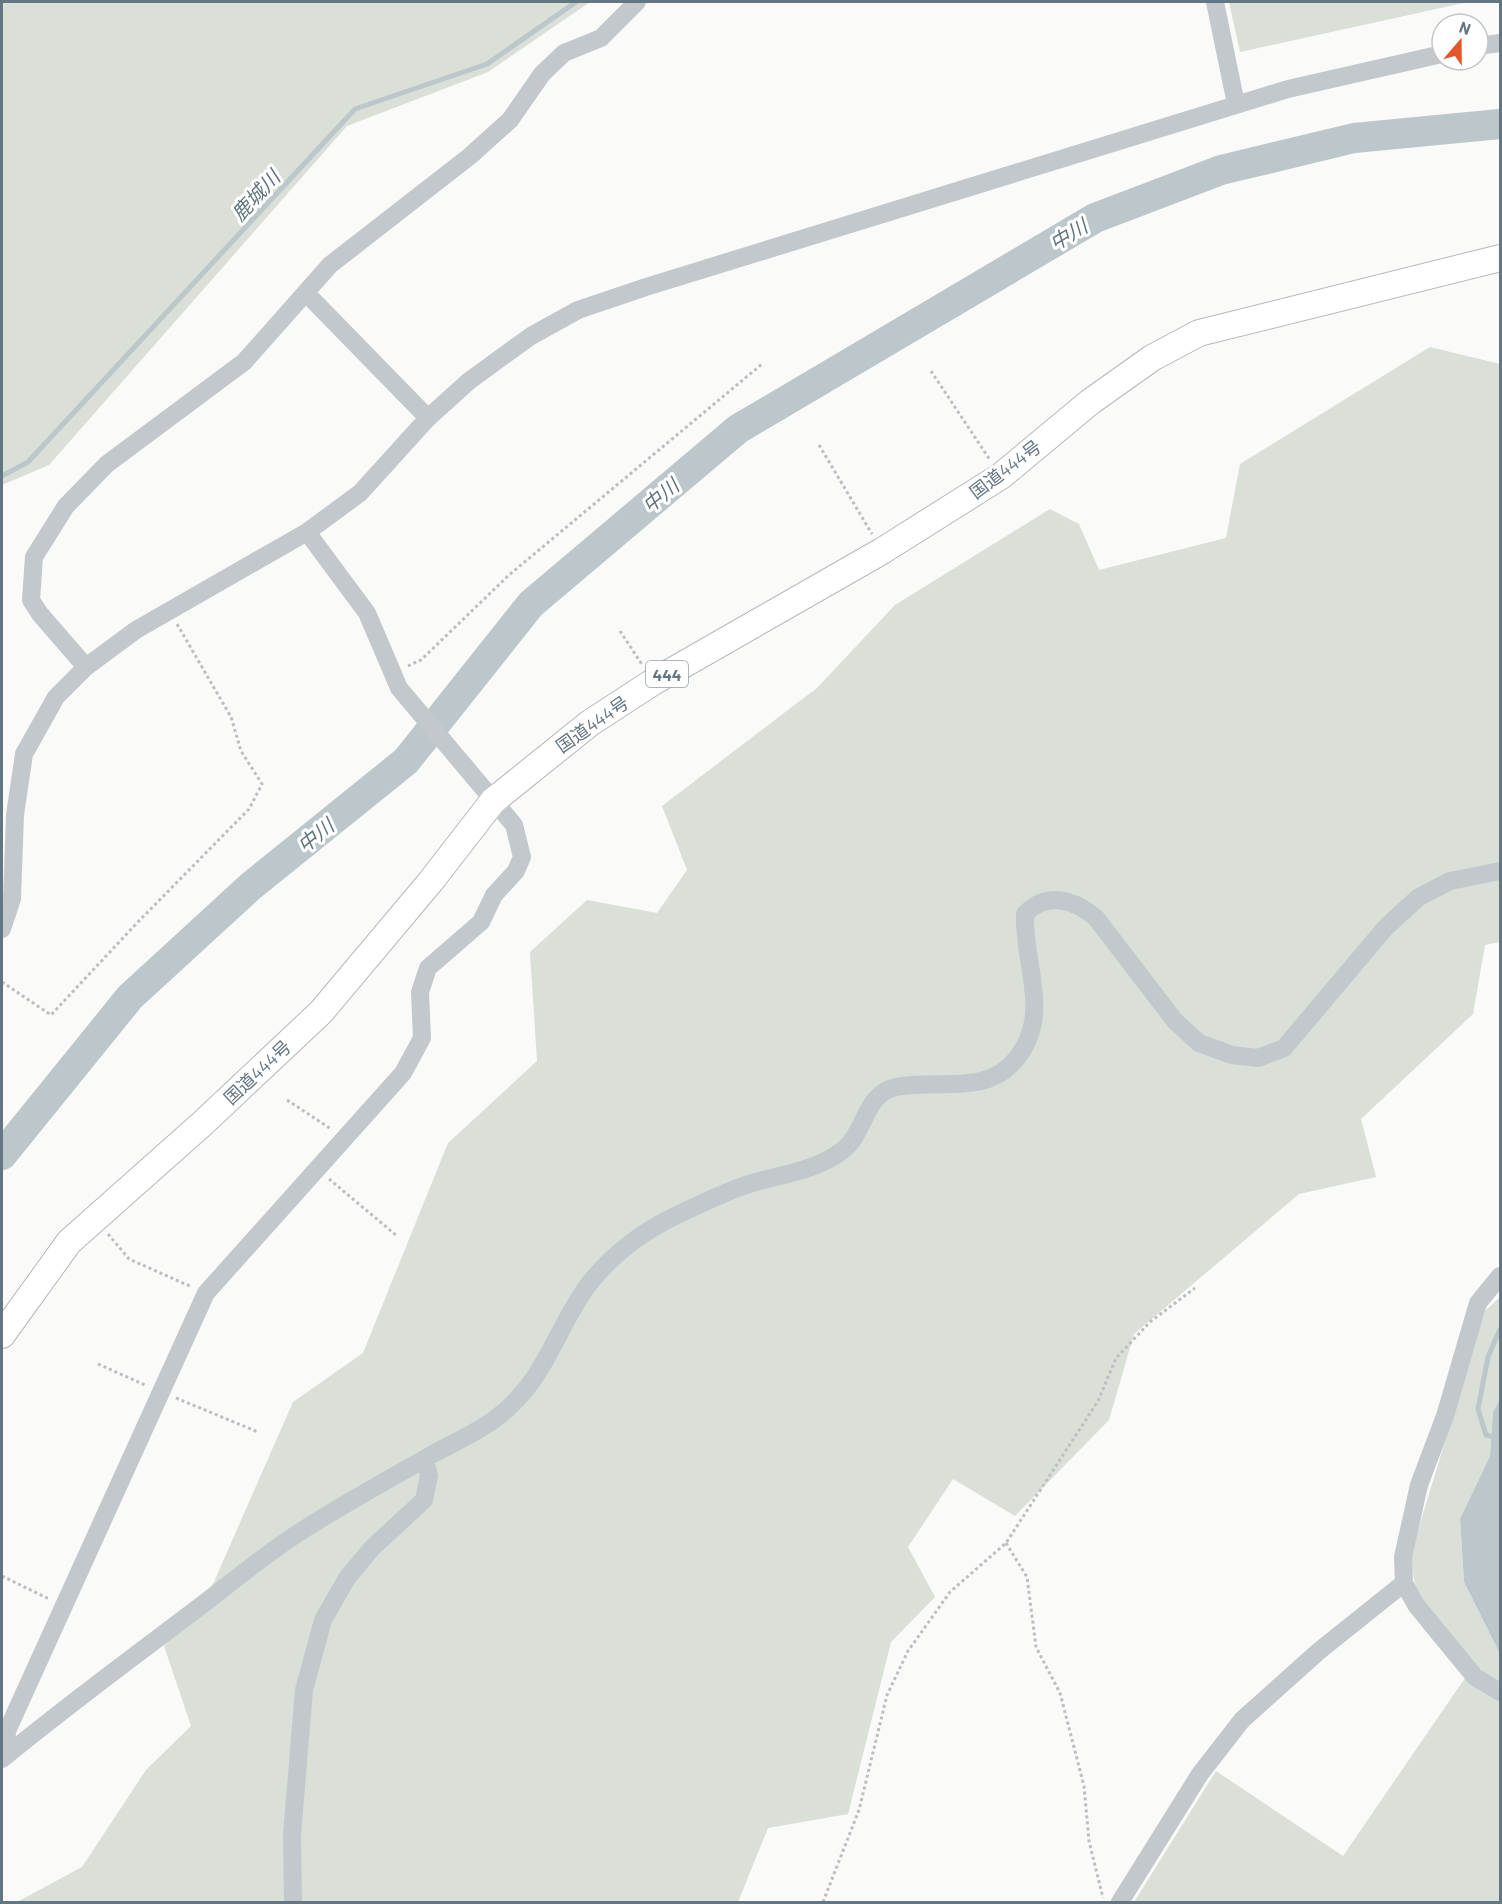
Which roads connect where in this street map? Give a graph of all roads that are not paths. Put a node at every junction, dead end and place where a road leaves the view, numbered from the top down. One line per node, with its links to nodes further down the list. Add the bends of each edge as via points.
1 (637, 2): 6 (street, via 601,38 564,53 542,74 510,120 330,265)
2 (1215, 2): 4 (street)
3 (1430, 57): 4 (street)
4 (1236, 104): 7 (street, via 762,249 578,310 531,336 469,381)
5 (1500, 258): 10 (highway, 国道444号 / 444, via 1199,333 1152,358 1090,402 1001,476 882,551 653,682 590,723)
6 (306, 293): 7 (street); 9 (street, via 244,362 107,464 66,506 34,557 32,600)
7 (428, 418): 8 (street, via 360,493)
8 (307, 532): 9 (street, via 136,630); 10 (street, via 367,613 395,681)
9 (86, 667): 12 (street, via 56,697 24,754 15,815 12,899)
10 (493, 801): 14 (highway, 国道444号 / 444, via 321,1012 69,1242); 18 (street, via 514,825 522,856 516,871 494,895 481,922 428,968 420,992 422,1038 403,1073 206,1293 7,1731)
11 (1500, 871): 15 (street, via 1450,881 1419,897 1386,927 1284,1048 1258,1058 1232,1055 1199,1043 1175,1021 1083,906 1061,899 1035,903 1024,914 1024,937 1037,1008 1031,1034 1017,1059 1002,1073 973,1084 896,1087 881,1093 870,1105 854,1139 842,1151 817,1164 740,1187 637,1238 608,1262 587,1287 543,1368 523,1393 495,1419)
12 (2, 929)
13 (1500, 1276): 16 (street, via 1478,1302 1445,1416 1419,1485 1403,1557)
14 (2, 1335)
15 (425, 1459): 18 (street, via 301,1531); 19 (street, via 429,1476 424,1500 372,1548 347,1578 323,1620 304,1690 292,1835)
16 (1404, 1583): 17 (street, via 1416,1605 1475,1677); 20 (street, via 1242,1720 1200,1774)
17 (1500, 1692)
18 (4, 1758)
19 (293, 1902)
20 (1120, 1902)

